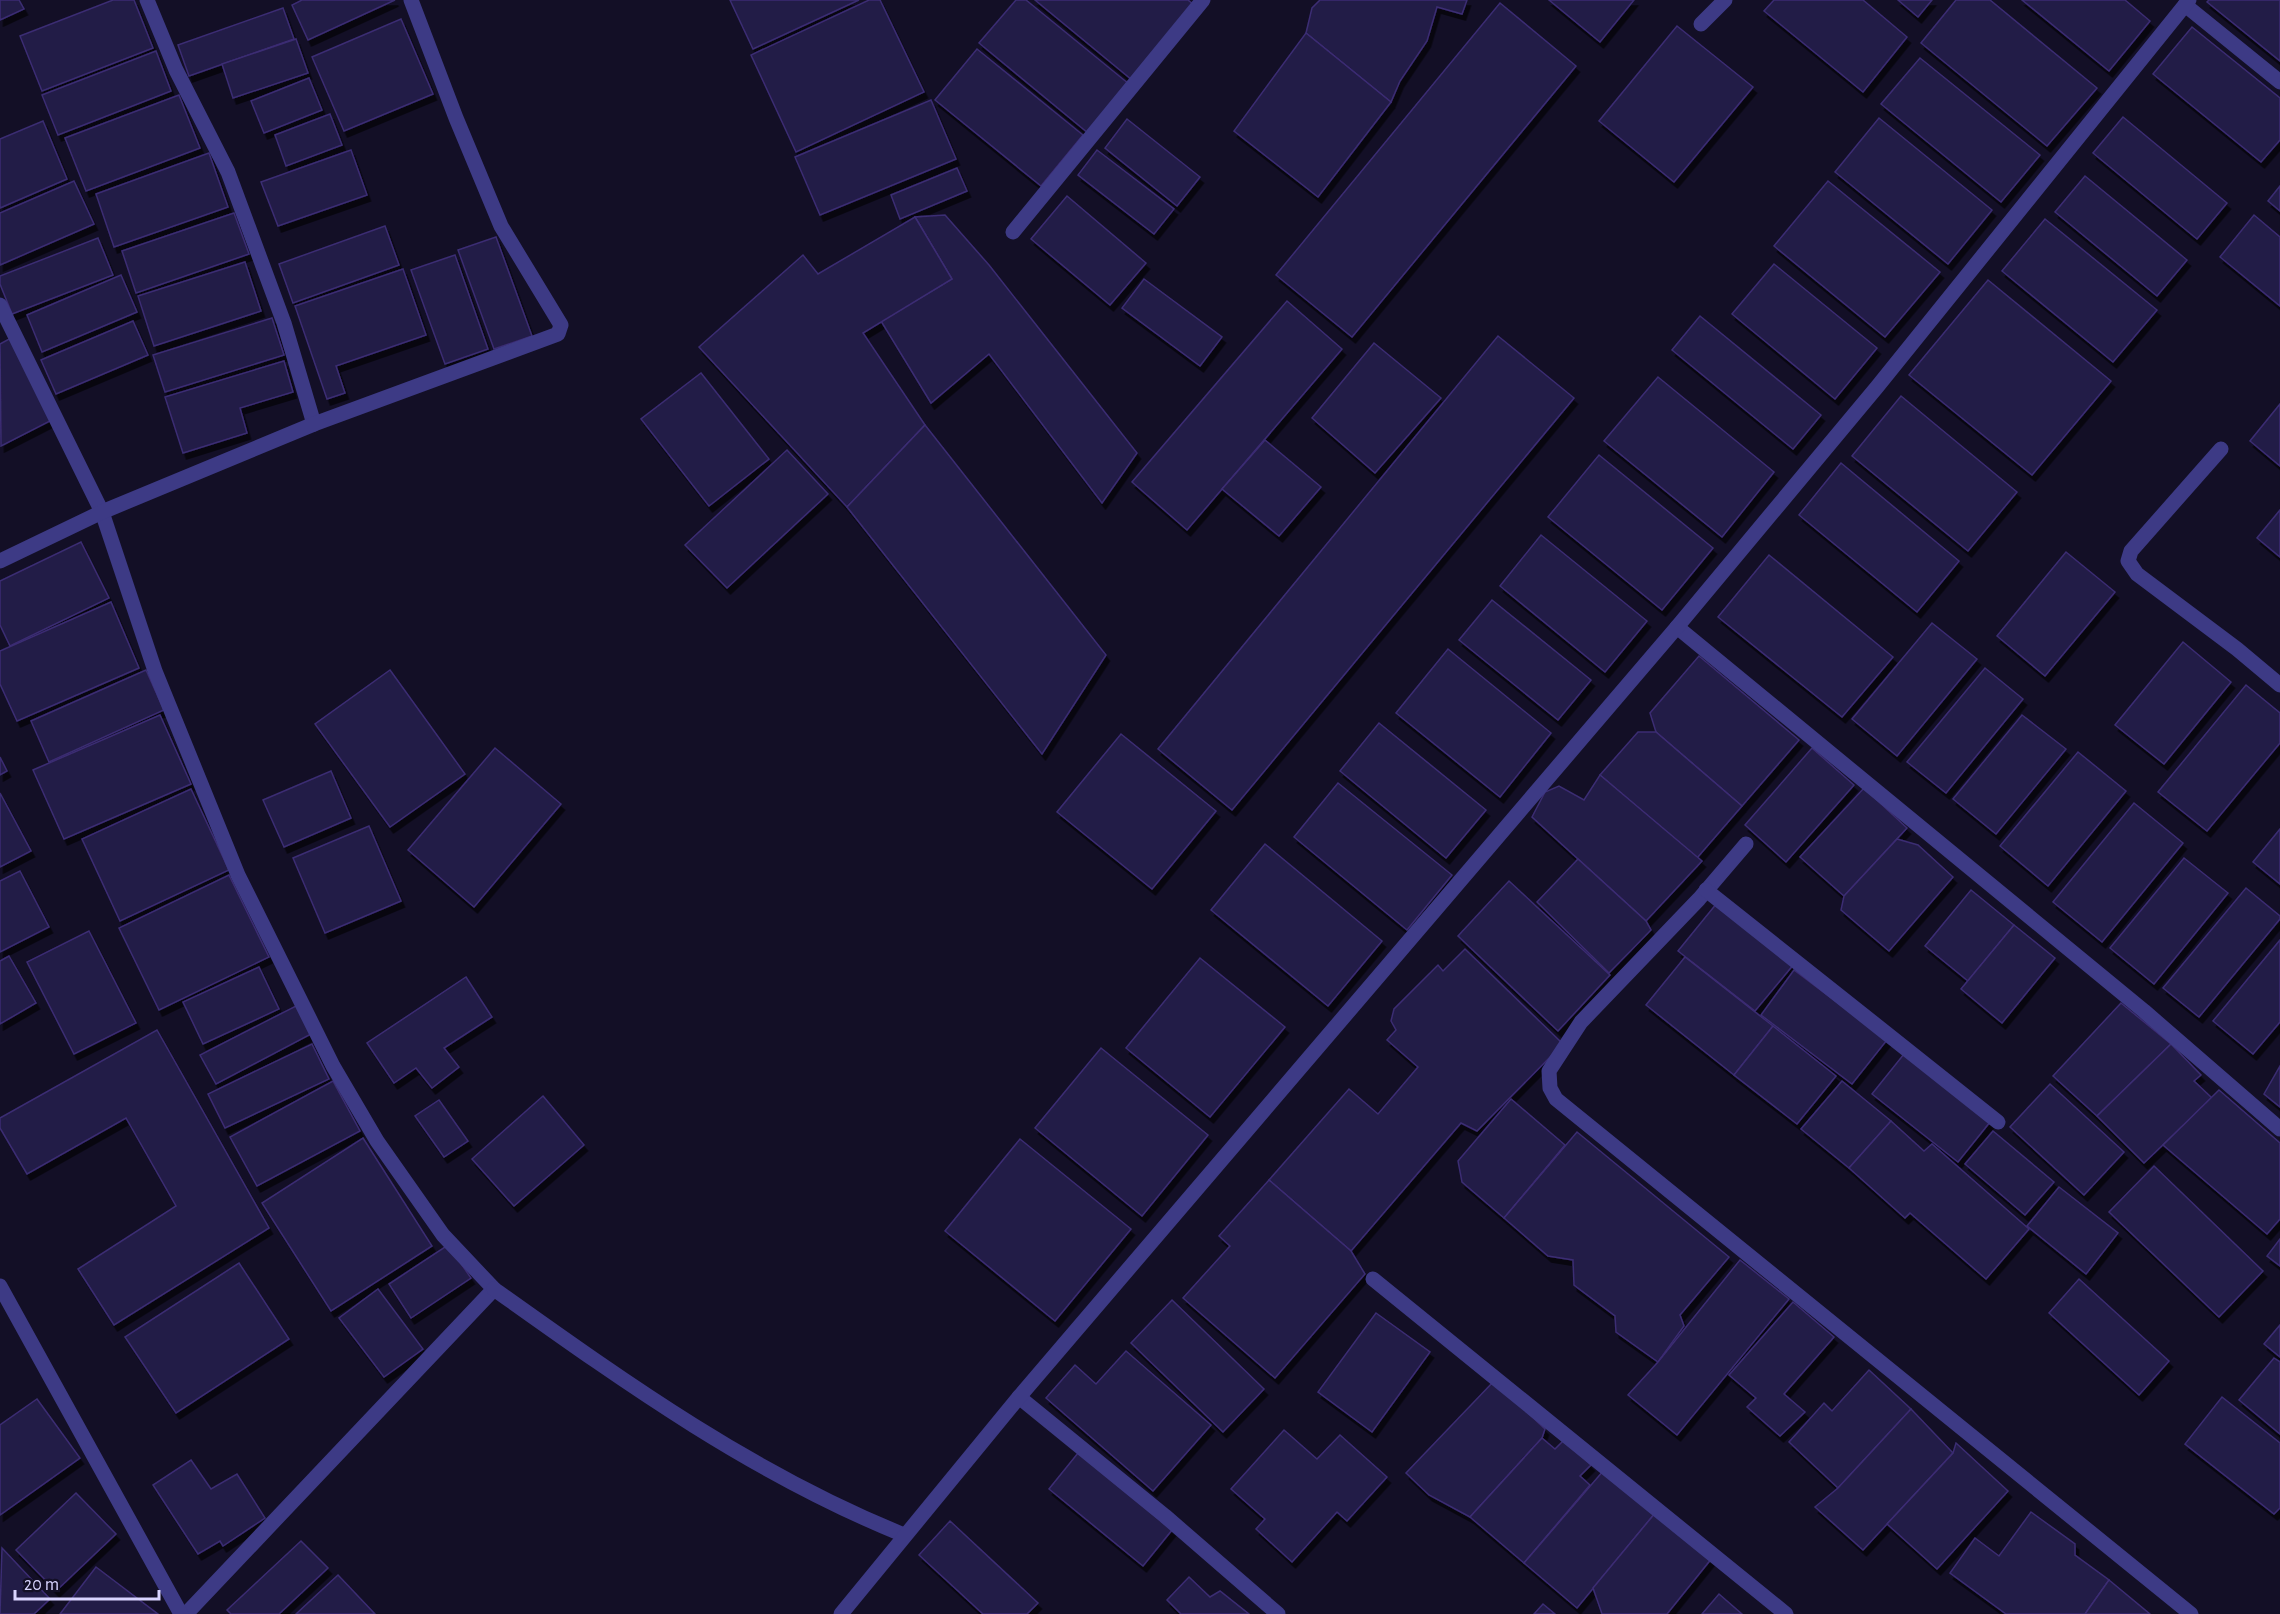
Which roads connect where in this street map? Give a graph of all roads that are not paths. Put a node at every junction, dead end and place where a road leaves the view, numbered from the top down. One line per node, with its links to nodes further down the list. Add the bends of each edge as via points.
1 (147, 0): 10 (street, via 176,70 228,172 284,323)
2 (411, 0): 10 (street, via 501,226 561,325 558,334 544,341)
3 (1203, 0): 8 (street)
4 (1725, 0): 6 (street)
5 (2187, 2): 7 (street); 14 (street, via 1877,387)
6 (1701, 24)
7 (2280, 82)
8 (1013, 232)
9 (0, 305): 12 (street)
10 (314, 424): 12 (street)
11 (2221, 449): 15 (street, via 2131,551 2128,561 2137,574)
12 (102, 512): 13 (street); 22 (street, via 155,671 238,875 333,1066 377,1141 443,1235)
13 (0, 561)
14 (1677, 627): 19 (street, via 2144,1011); 23 (street)
15 (2280, 685)
16 (1746, 844): 17 (street)
17 (1706, 890): 18 (street); 30 (street, via 1581,1022 1549,1071 1550,1088 1556,1099)
18 (1998, 1122)
19 (2280, 1129)
20 (1373, 1279): 29 (street)
21 (0, 1286): 25 (street)
22 (494, 1289): 24 (street, via 700,1431 783,1480); 26 (street)
23 (1019, 1397): 24 (street); 28 (street)
24 (904, 1534): 27 (street)
25 (181, 1614)
26 (186, 1614)
27 (841, 1614)
28 (1278, 1614)
29 (1786, 1614)
30 (2190, 1614)

